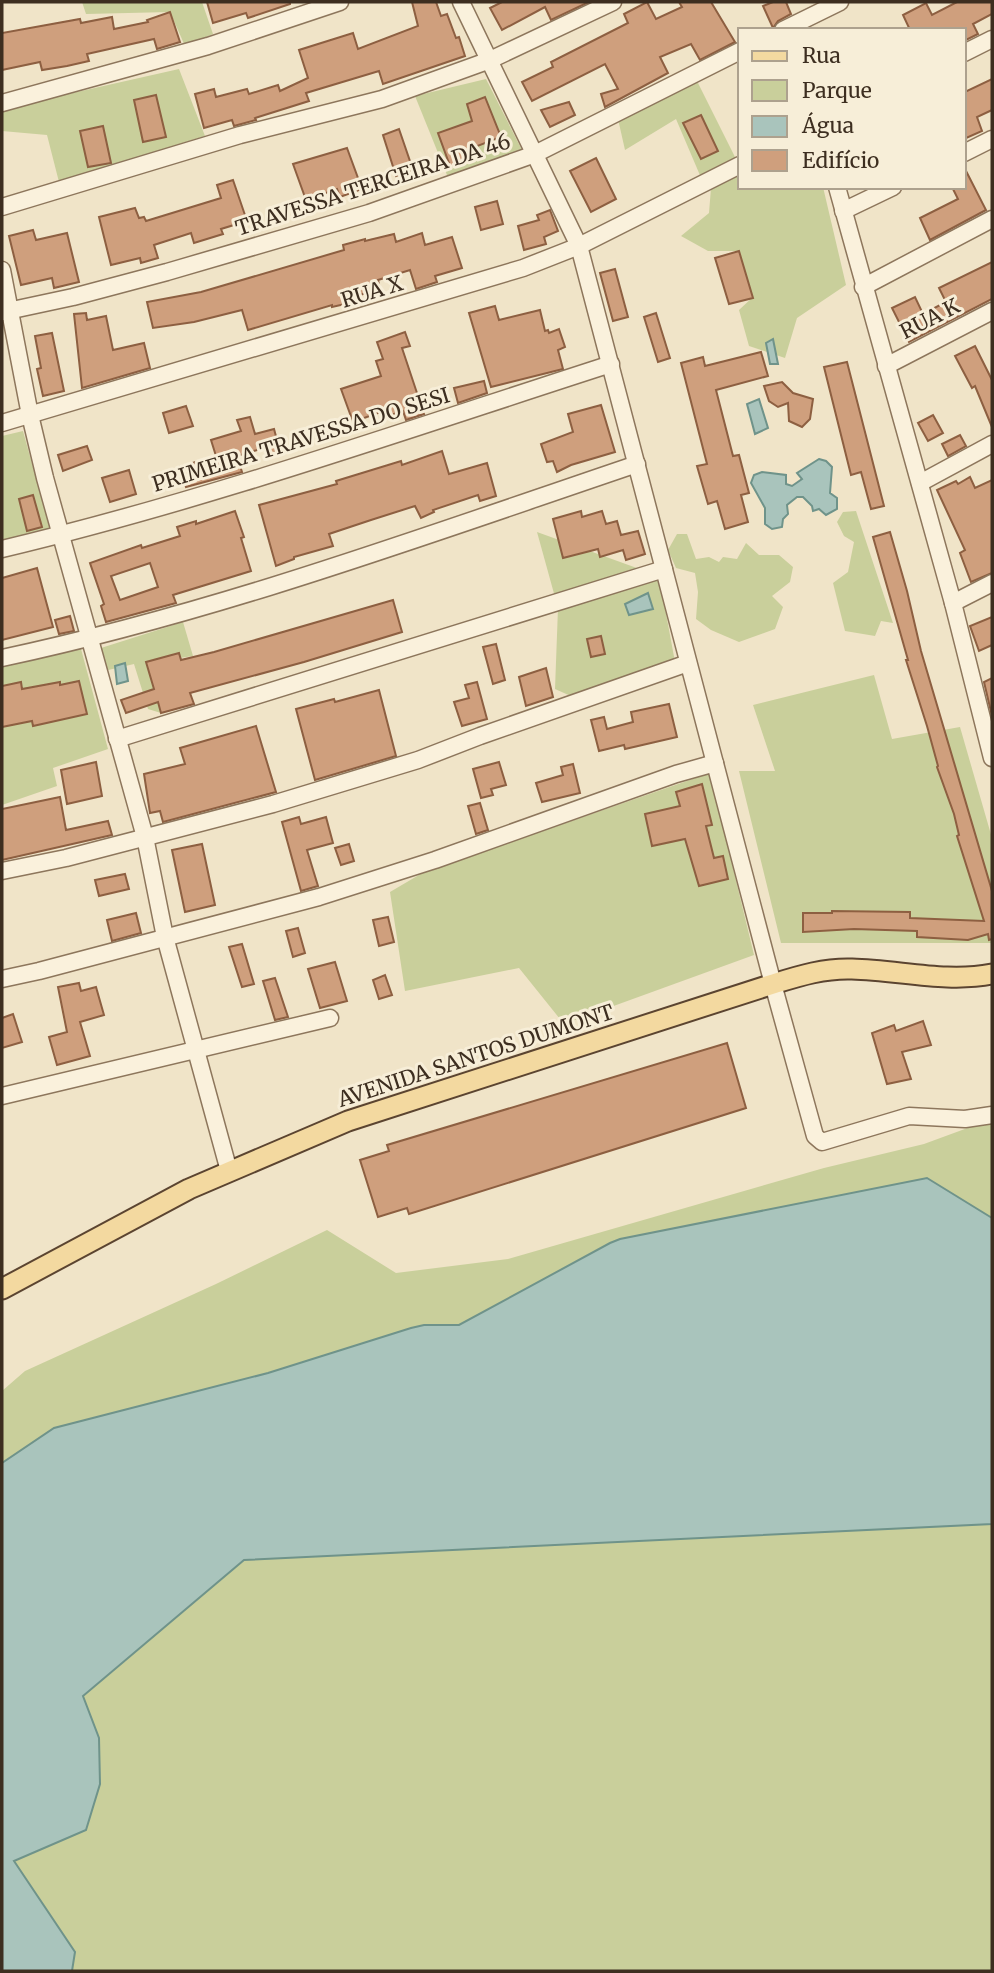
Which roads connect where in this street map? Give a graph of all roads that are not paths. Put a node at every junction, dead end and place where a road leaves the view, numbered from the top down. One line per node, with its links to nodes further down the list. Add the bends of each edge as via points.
1 (340, 2): 10 (street, via 208,46)
2 (461, 2): 9 (street)
3 (613, 2): 9 (street)
4 (839, 2): 5 (street)
5 (787, 28)
6 (992, 39): 8 (street)
7 (738, 52): 13 (street, TRAVESSA TERCEIRA DA 46)
8 (966, 52)
9 (490, 60): 13 (street); 17 (street, via 382,99 240,135)
10 (2, 103)
11 (992, 139): 12 (street)
12 (966, 152)
13 (535, 154): 20 (street); 24 (street, TRAVESSA TERCEIRA DA 46, via 264,245)
14 (738, 166): 20 (street, RUA X)
15 (838, 189): 18 (street)
16 (889, 189): 18 (street)
17 (2, 207)
18 (844, 211): 22 (street)
19 (992, 219): 22 (street)
20 (579, 246): 25 (street); 27 (street, RUA X, via 523,268)
21 (2, 270): 24 (street)
22 (863, 287): 26 (street)
23 (992, 310): 26 (street, RUA K)
24 (6, 311): 27 (street)
25 (611, 364): 30 (street); 32 (street, PRIMEIRA TRAVESSA DO SESI, via 335,455)
26 (886, 366): 31 (street)
27 (30, 415): 28 (street, RUA X); 32 (street)
28 (2, 423)
29 (992, 444): 31 (street)
30 (636, 464): 34 (street); 37 (street, via 318,571)
31 (919, 483): 36 (street)
32 (60, 535): 33 (street, PRIMEIRA TRAVESSA DO SESI); 37 (street)
33 (2, 549)
34 (664, 569): 39 (street); 41 (street)
35 (992, 583): 36 (street)
36 (953, 603): 40 (street)
37 (89, 639): 38 (street); 41 (street)
38 (2, 658)
39 (688, 663): 43 (street); 44 (street, via 418,760)
40 (988, 721): 42 (street)
41 (117, 739): 44 (street)
42 (992, 758)
43 (715, 763): 46 (street, via 319,897); 49 (street)
44 (145, 837): 45 (street); 46 (street)
45 (2, 871)
46 (165, 937): 48 (street); 51 (street)
47 (992, 974): 49 (main road, AVENIDA SANTOS DUMONT, via 962,978 852,969 803,974)
48 (2, 979)
49 (773, 984): 53 (street, via 818,1140 909,1116 965,1119); 54 (main road, AVENIDA SANTOS DUMONT, via 348,1121)
50 (330, 1018): 51 (street)
51 (196, 1051): 52 (street); 54 (street)
52 (2, 1096)
53 (992, 1115)
54 (229, 1171): 55 (main road, AVENIDA SANTOS DUMONT)
55 (2, 1289)

